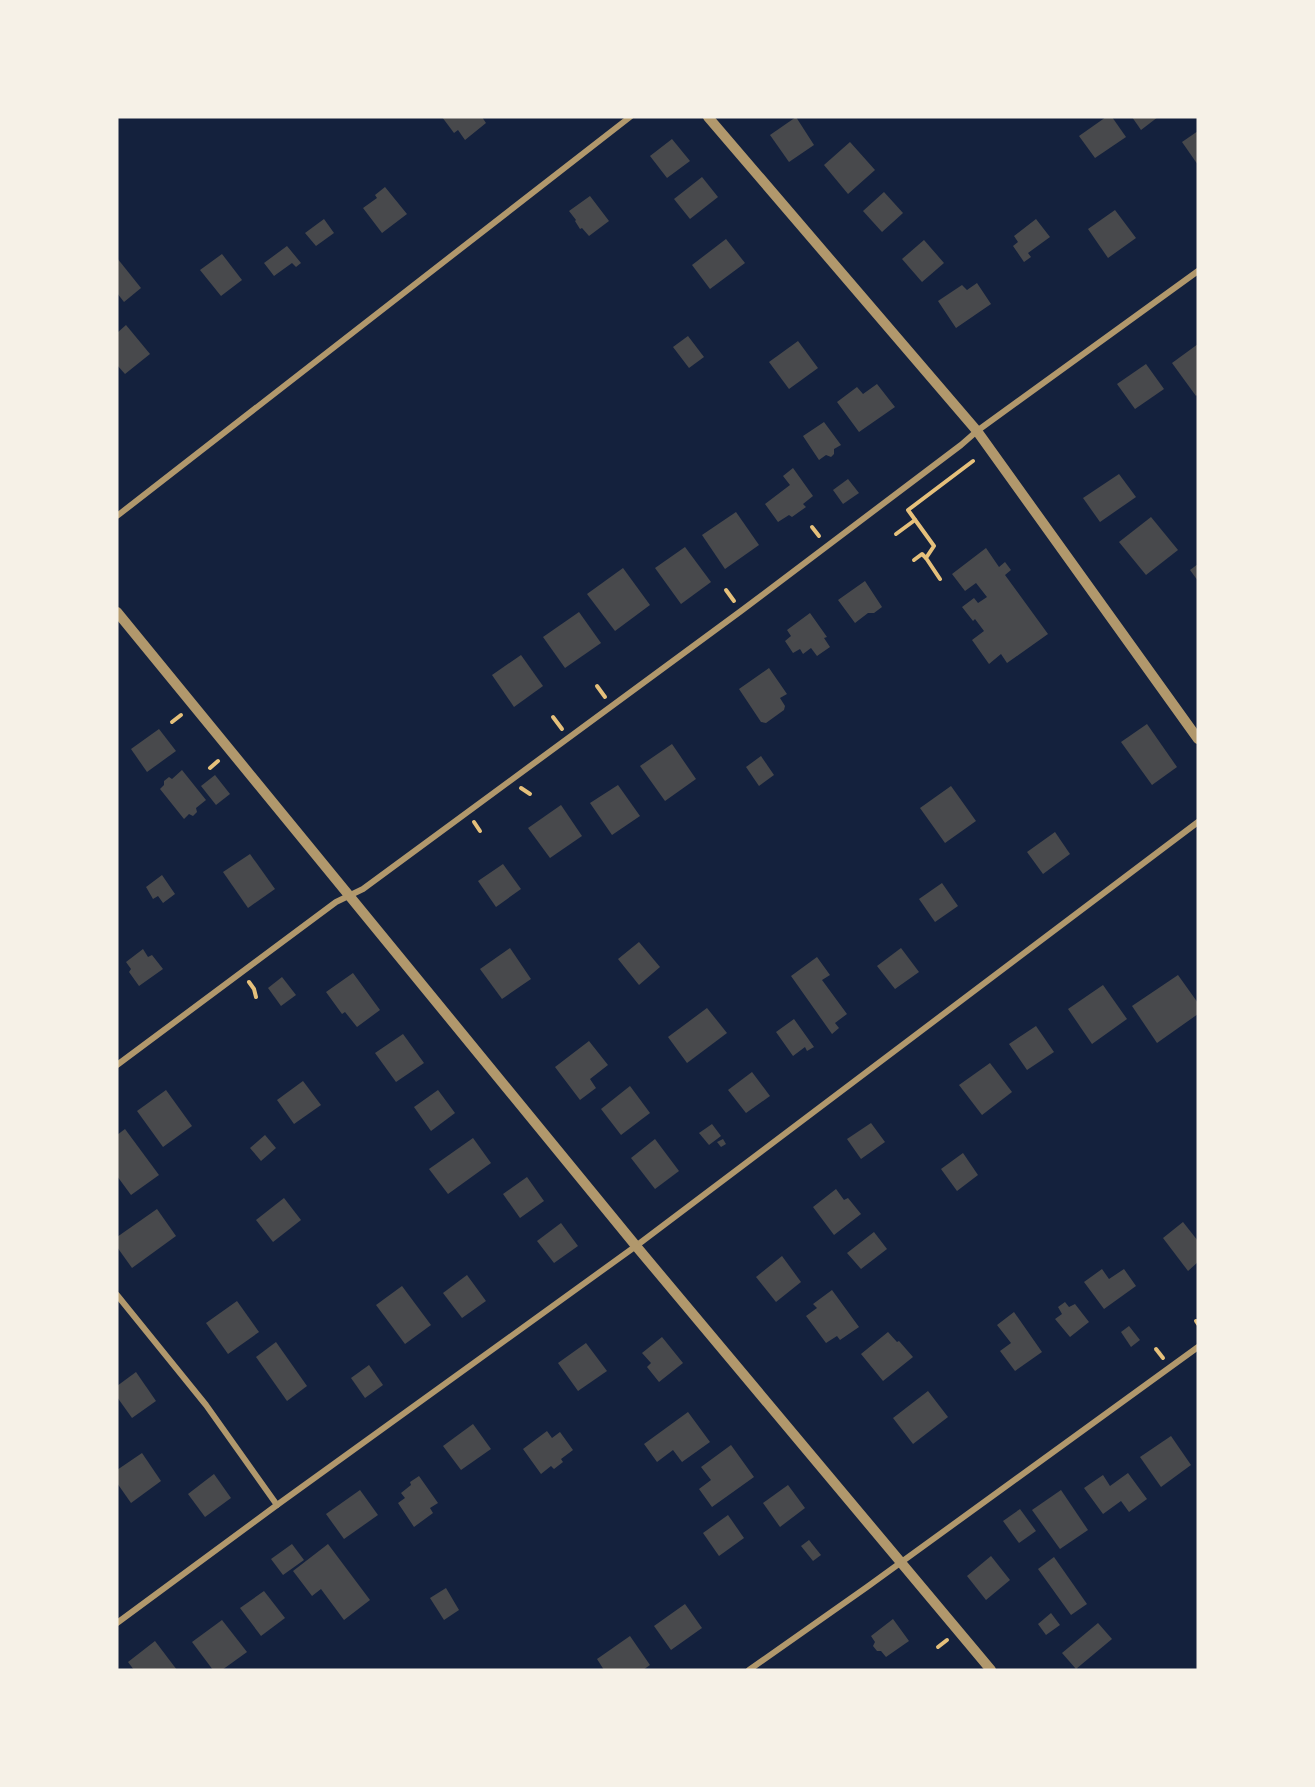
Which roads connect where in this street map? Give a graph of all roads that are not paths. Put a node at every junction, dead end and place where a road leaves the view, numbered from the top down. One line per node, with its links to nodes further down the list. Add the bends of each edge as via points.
1 (630, 117): 5 (street)
2 (708, 117): 4 (street)
3 (1198, 271): 4 (street)
4 (977, 431): 7 (street); 9 (street, via 741,610)
5 (117, 516)
6 (117, 612): 9 (street)
7 (1198, 739)
8 (1198, 822): 11 (street)
9 (350, 895): 10 (street); 11 (street)
10 (117, 1065)
11 (636, 1246): 14 (street); 15 (street)
12 (117, 1295): 14 (street, via 206,1405)
13 (1198, 1347): 15 (street)
14 (277, 1505): 16 (street)
15 (902, 1562): 17 (street); 18 (street)
16 (117, 1623)
17 (748, 1670)
18 (991, 1670)

